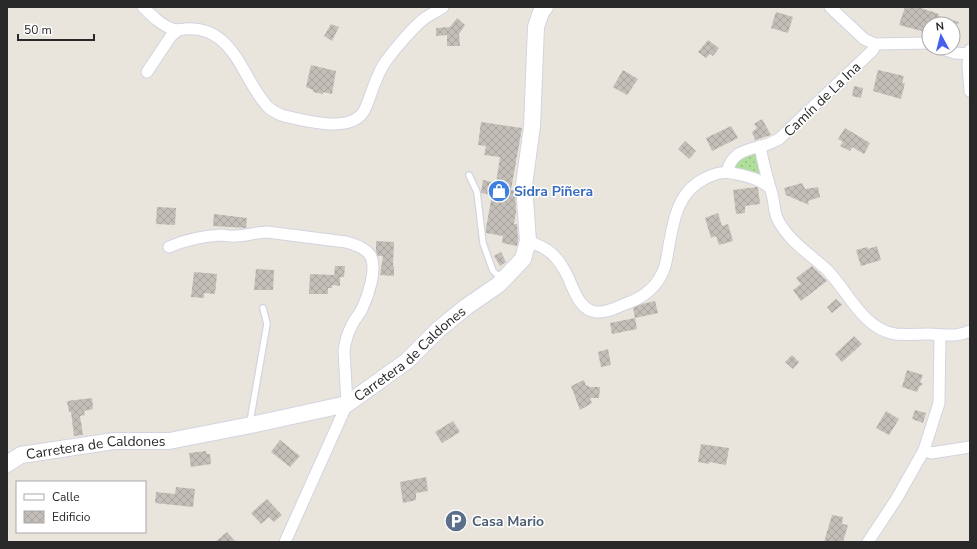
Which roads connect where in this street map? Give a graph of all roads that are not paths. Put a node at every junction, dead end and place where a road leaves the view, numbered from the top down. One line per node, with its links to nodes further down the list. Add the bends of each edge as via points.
1 (143, 7): 5 (street, via 155,18)
2 (443, 7): 5 (street, via 416,26 386,62 361,115 346,123 336,124 279,114 261,97 239,62 221,40 196,29)
3 (545, 7): 15 (street, Carretera de Caldones, via 536,26 532,126 524,186)
4 (830, 7): 7 (street, via 864,39)
5 (178, 30): 9 (street, via 171,36)
6 (921, 43): 7 (street)
7 (875, 44): 11 (street, Camín de La Ina, via 873,50 779,139)
8 (969, 52): 10 (street)
9 (147, 72)
10 (970, 91)
11 (760, 146): 12 (street, Camín de La Ina, via 736,155); 14 (street)
12 (727, 172): 14 (street, via 761,180); 15 (street, via 709,176 687,191 673,220 664,270 651,291 638,300 605,312 594,312 587,308 578,298 555,256)
13 (469, 174): 17 (lane, via 477,192 483,243 493,272)
14 (769, 187): 20 (street, via 777,217 786,233 828,272 870,322 894,333)
15 (528, 241): 17 (street, Carretera de Caldones, via 523,258)
16 (169, 247): 21 (street, via 222,235 234,237 267,232 346,242 366,251 373,266 372,275 363,307 351,326 344,351)
17 (503, 280): 21 (street, Carretera de Caldones, via 466,306 407,361)
18 (263, 308): 22 (lane, via 268,324)
19 (970, 331): 20 (street, via 951,336)
20 (940, 335): 24 (street, via 939,403)
21 (347, 404): 22 (street, Carretera de Caldones); 27 (street)
22 (251, 425): 25 (street, Carretera de Caldones, via 169,441 114,441)
23 (970, 447): 24 (street, via 931,454)
24 (924, 450): 28 (street)
25 (14, 455): 26 (street, Carretera de Caldones)
26 (7, 464)
27 (285, 542)
28 (868, 542)

